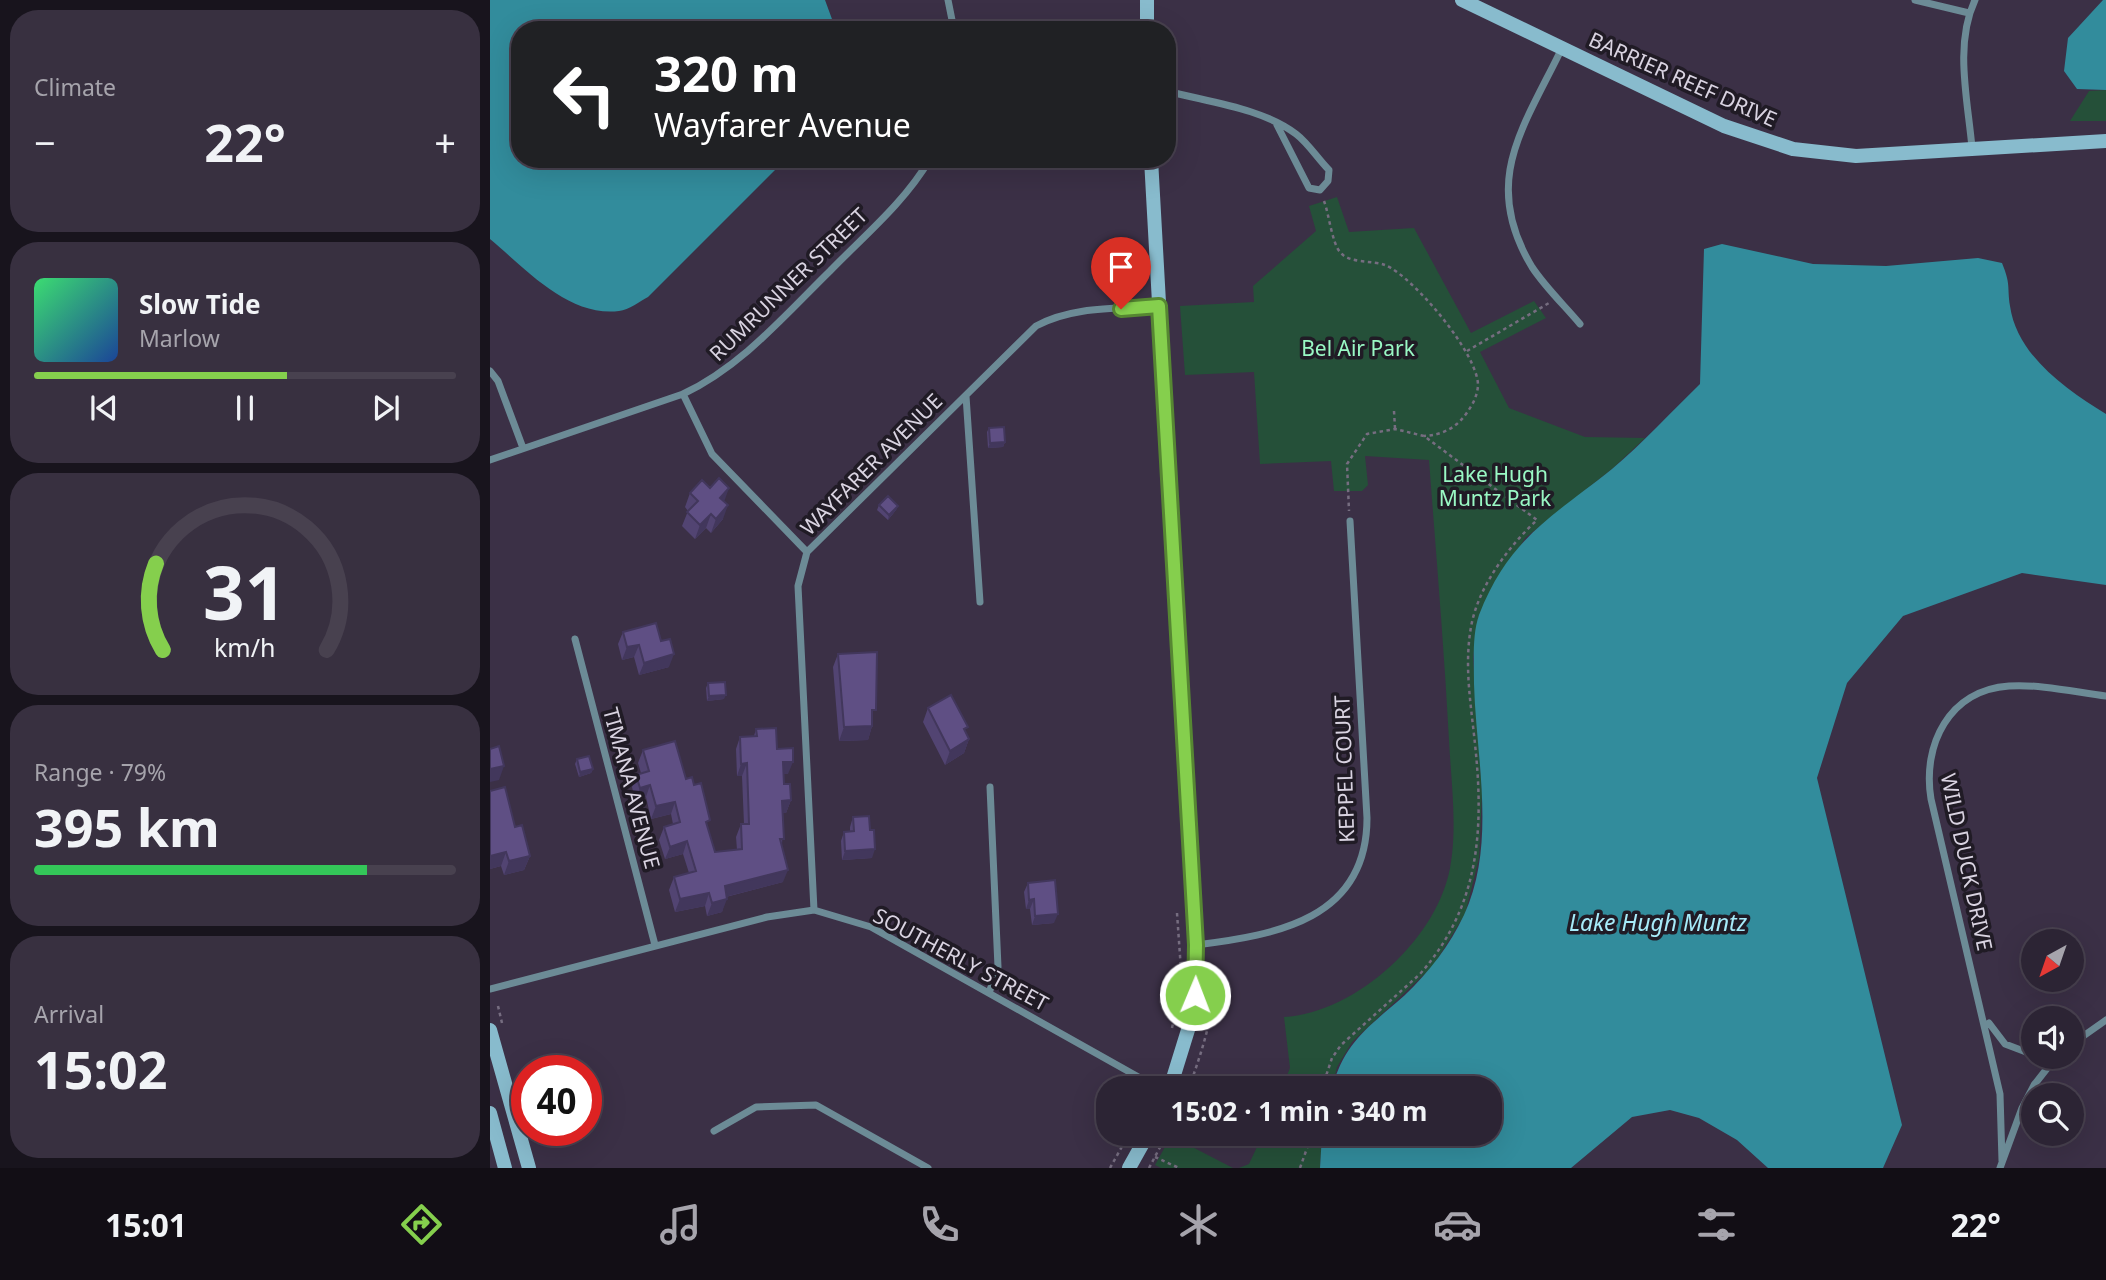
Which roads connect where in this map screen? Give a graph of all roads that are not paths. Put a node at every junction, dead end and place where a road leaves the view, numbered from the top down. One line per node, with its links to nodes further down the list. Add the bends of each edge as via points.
1 (948, 0): 7 (street)
2 (1147, 0): 8 (street)
3 (1462, 0): 9 (street, BARRIER REEF DRIVE)
4 (1915, 0): 6 (street)
5 (1975, 0): 6 (street)
6 (1969, 13): 13 (street, via 1964,51)
7 (952, 21)
8 (1147, 21)
9 (1563, 48): 13 (street, BARRIER REEF DRIVE, via 1724,126 1793,149 1856,156); 17 (street, via 1514,147 1506,188 1511,224 1533,268)
10 (1176, 93): 11 (street)
11 (1277, 125): 11 (street, via 1296,134 1329,170 1328,181 1320,190 1308,188)
12 (2106, 141): 13 (street, BARRIER REEF DRIVE)
13 (1972, 148)
14 (924, 168): 19 (street, RUMRUNNER STREET, via 908,193 753,347 713,380)
15 (1151, 168): 16 (street)
16 (1159, 306): 20 (street, WAYFARER AVENUE, via 1050,318 1020,340); 31 (street)
17 (1580, 324)
18 (490, 371): 21 (street)
19 (683, 394): 21 (street, RUMRUNNER STREET); 24 (street, via 712,454)
20 (966, 396): 24 (street, WAYFARER AVENUE); 25 (street)
21 (523, 448): 22 (street, RUMRUNNER STREET)
22 (490, 460)
23 (1350, 522): 31 (street, KEPPEL COURT, via 1367,818 1359,868 1338,898 1311,918 1270,932)
24 (807, 552): 29 (street, WAYFARER AVENUE, via 799,586)
25 (980, 602)
26 (575, 639): 30 (street, TIMANA AVENUE)
27 (2106, 696): 34 (street, WILD DUCK DRIVE, via 1997,688 1954,712 1933,745 1928,767 1931,799)
28 (990, 787): 33 (street, via 998,967)
29 (814, 910): 30 (street, SOUTHERLY STREET); 33 (street, SOUTHERLY STREET, via 871,927)
30 (655, 945): 32 (street, SOUTHERLY STREET)
31 (1196, 945): 41 (street, via 1192,1017)
32 (490, 989)
33 (989, 993): 40 (street, SOUTHERLY STREET)
34 (1985, 1016): 38 (street, WILD DUCK DRIVE, via 2005,1044); 45 (street, WILD DUCK DRIVE, via 2003,1112)
35 (2106, 1020): 37 (street)
36 (490, 1030): 47 (street)
37 (2084, 1036)
38 (2021, 1050)
39 (2047, 1069): 45 (street, WILD DUCK DRIVE, via 2034,1085)
40 (1137, 1076)
41 (1174, 1076)
42 (490, 1113): 46 (street)
43 (714, 1131): 48 (street, via 756,1107 816,1105)
44 (1141, 1146): 49 (street)
45 (2001, 1164)
46 (505, 1168)
47 (529, 1168)
48 (928, 1168)
49 (1129, 1168)

